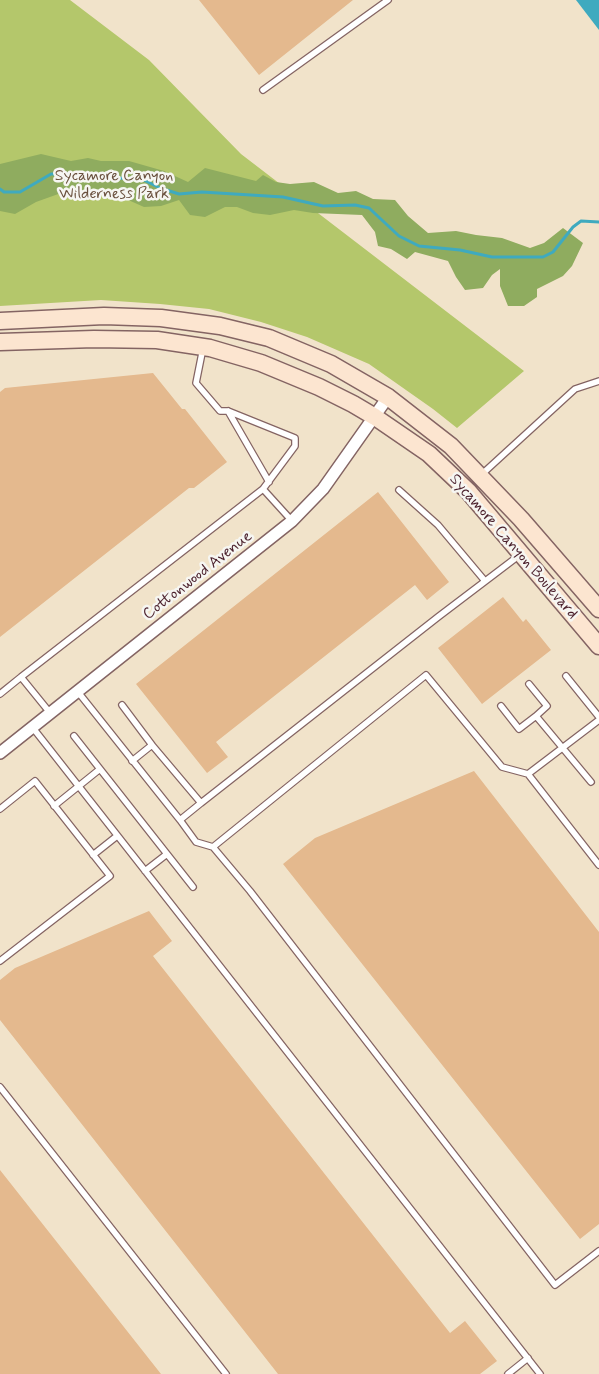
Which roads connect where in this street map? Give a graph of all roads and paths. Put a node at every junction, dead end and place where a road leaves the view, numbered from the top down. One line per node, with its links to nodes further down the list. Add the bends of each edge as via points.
1 (388, 0): 2 (lane)
2 (263, 90)
3 (0, 321): 7 (main road, Sycamore Canyon Boulevard, via 104,316 161,318 220,326 269,338 331,364)
4 (0, 342): 5 (main road, Sycamore Canyon Boulevard, via 157,340)
5 (203, 347): 8 (lane, via 196,383 220,411); 9 (main road, Sycamore Canyon Boulevard, via 261,363 319,387)
6 (599, 381): 10 (lane, via 574,389)
7 (388, 397): 9 (street, Cottonwood Avenue); 10 (main road, Sycamore Canyon Boulevard, via 451,446)
8 (228, 411): 11 (lane); 11 (lane, via 295,438 295,446)
9 (375, 417): 14 (street, Cottonwood Avenue, via 323,489); 15 (main road, Sycamore Canyon Boulevard, via 429,454 468,491)
10 (480, 476): 17 (main road, Sycamore Canyon Boulevard)
11 (269, 482): 12 (lane)
12 (263, 489): 14 (lane); 20 (lane)
13 (400, 490): 16 (lane, via 438,525)
14 (292, 521): 22 (street, Cottonwood Avenue)
15 (522, 553): 16 (lane); 18 (main road, Sycamore Canyon Boulevard)
16 (485, 581): 39 (lane)
17 (599, 609)
18 (599, 646)
19 (566, 676): 28 (lane)
20 (21, 677): 23 (lane); 26 (lane)
21 (529, 684): 27 (lane, via 547,706)
22 (78, 692): 26 (street, Cottonwood Avenue); 34 (lane)
23 (0, 694)
24 (122, 705): 31 (lane)
25 (501, 706): 27 (lane, via 520,729)
26 (51, 714): 29 (street, Cottonwood Avenue)
27 (536, 716): 32 (lane)
28 (599, 718): 32 (lane)
29 (33, 728): 33 (street, Cottonwood Avenue); 38 (lane)
30 (74, 736): 35 (lane)
31 (152, 744): 34 (lane); 39 (lane)
32 (562, 748): 36 (lane); 37 (lane)
33 (0, 754)
34 (132, 761): 42 (lane)
35 (100, 769): 38 (lane); 45 (lane)
36 (528, 774): 44 (lane, via 502,767 426,675); 47 (lane)
37 (591, 782)
38 (79, 786): 40 (lane); 43 (lane)
39 (201, 803): 42 (lane)
40 (54, 806): 41 (lane, via 35,781); 46 (lane)
41 (0, 809)
42 (180, 820): 44 (lane, via 196,842)
43 (117, 836): 46 (lane); 48 (lane)
44 (213, 848): 52 (lane, via 250,891 555,1285)
45 (167, 854): 48 (lane); 49 (lane)
46 (93, 855): 50 (lane, via 110,876)
47 (599, 865)
48 (145, 871): 53 (lane)
49 (193, 887)
50 (0, 961)
51 (0, 1087): 54 (lane)
52 (599, 1251)
53 (528, 1358): 55 (lane); 56 (lane)
54 (226, 1374)
55 (508, 1374)
56 (540, 1374)

